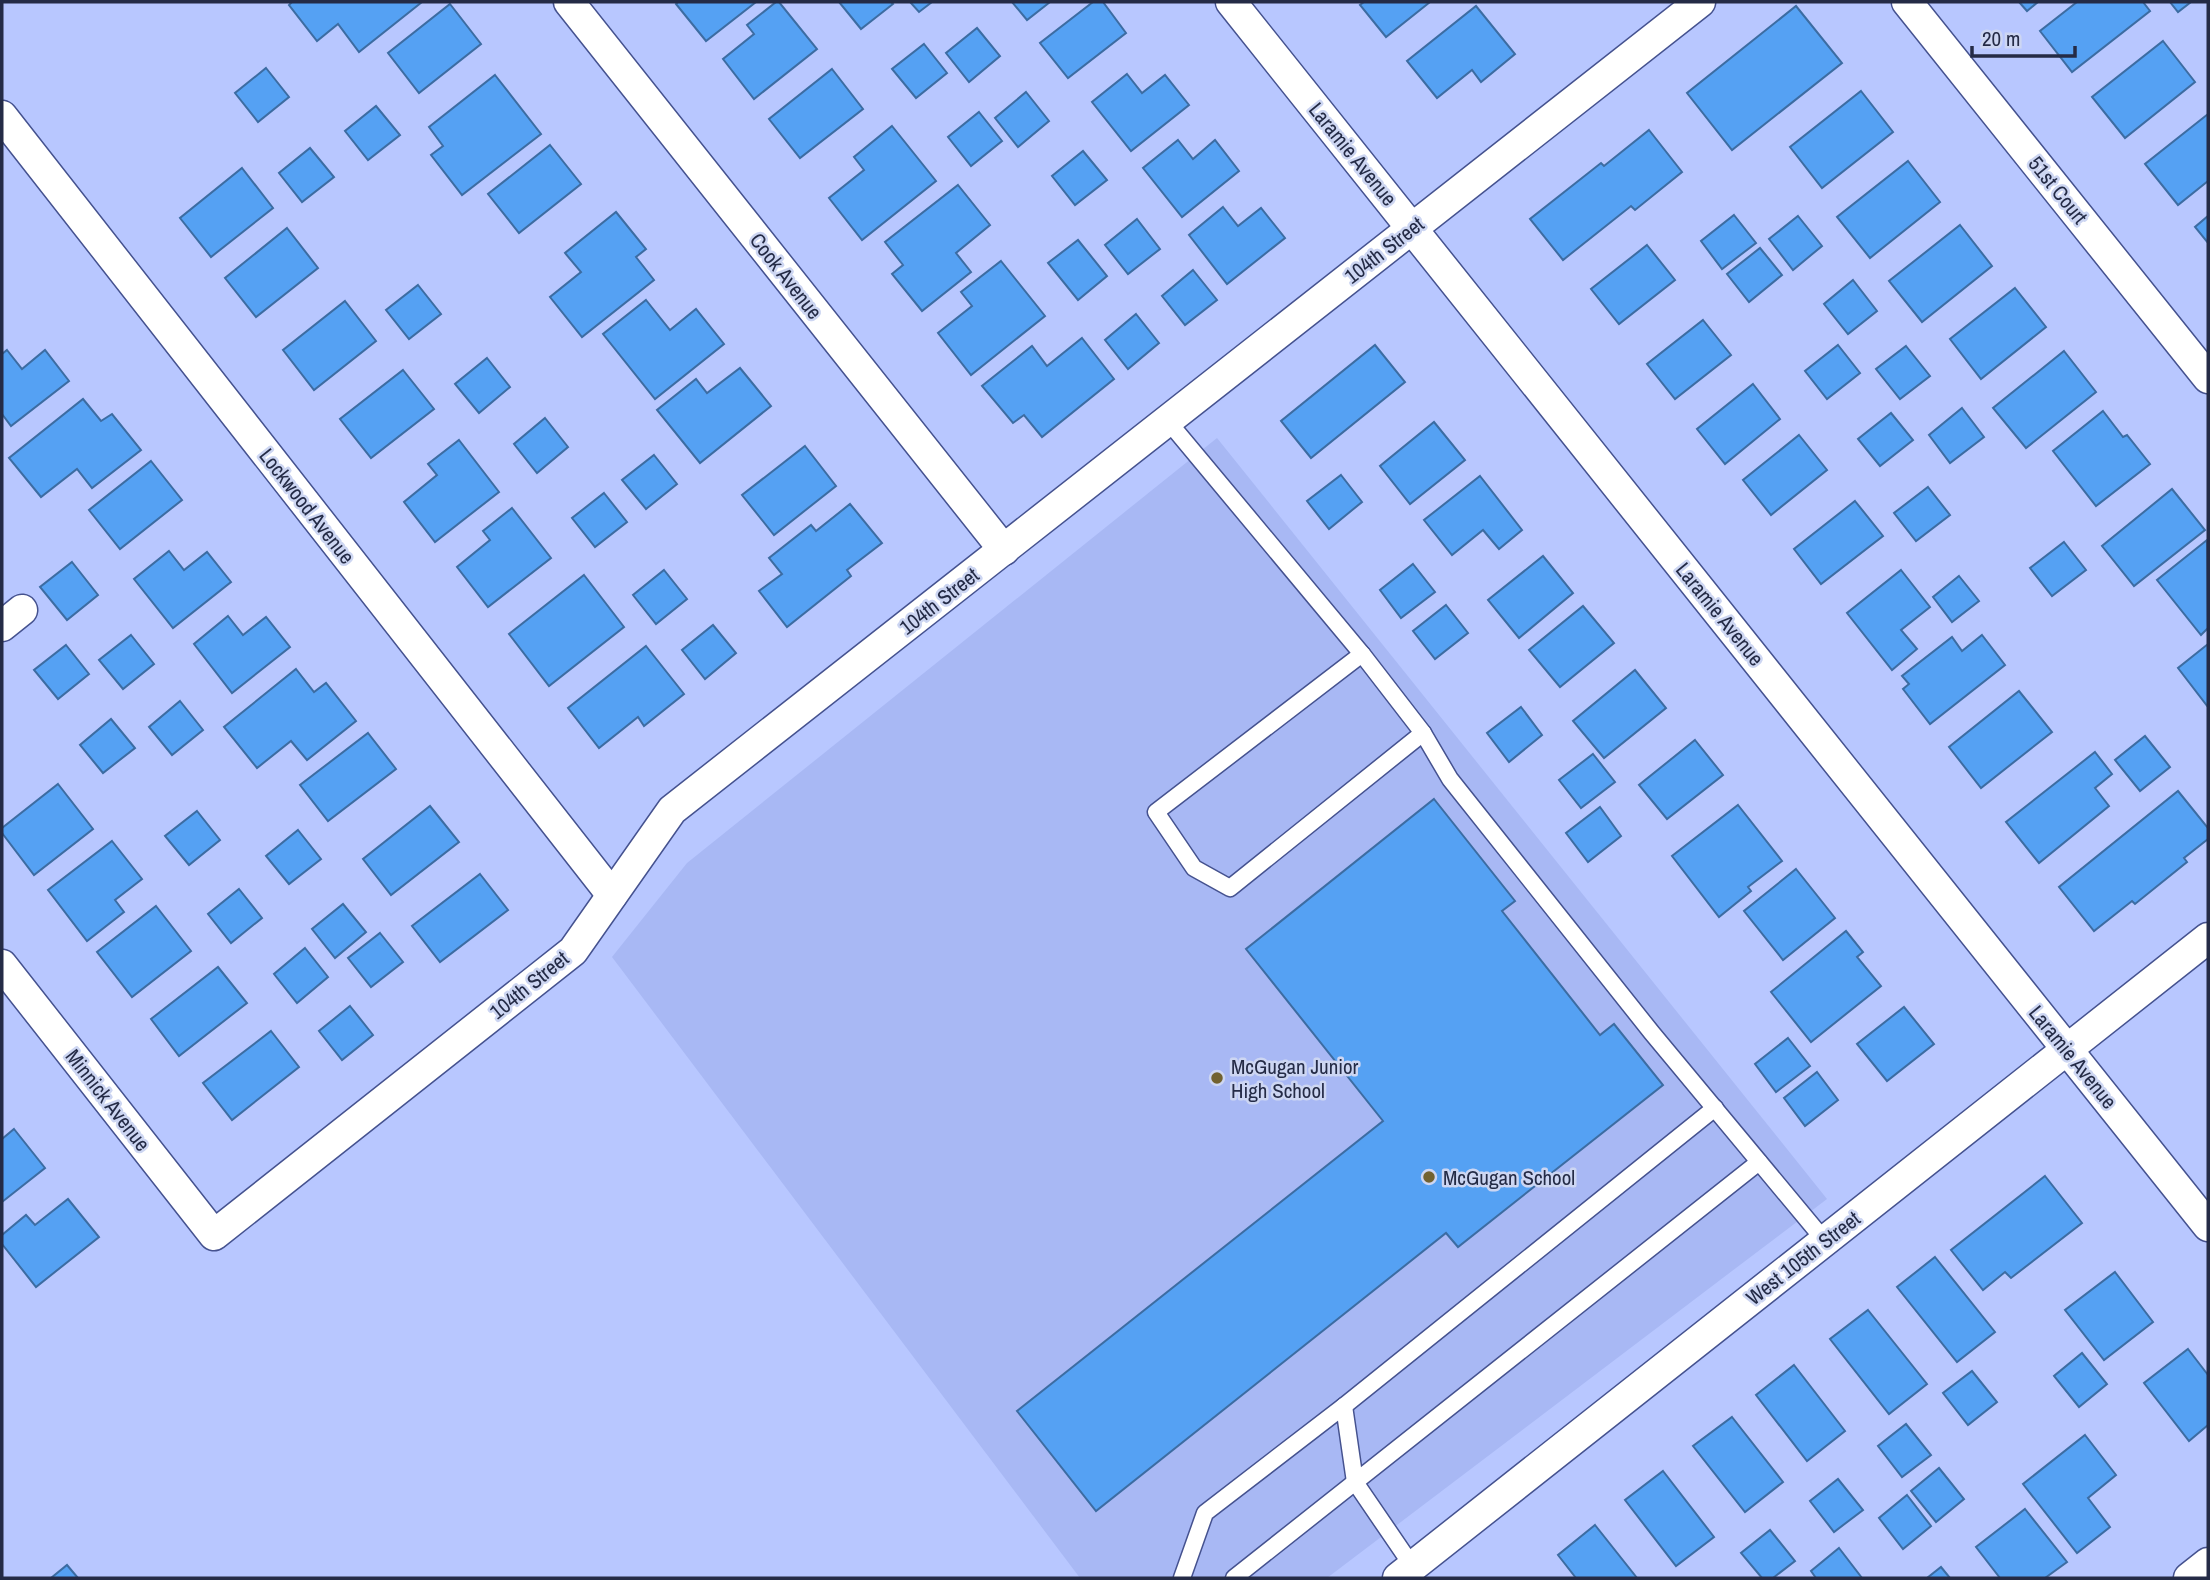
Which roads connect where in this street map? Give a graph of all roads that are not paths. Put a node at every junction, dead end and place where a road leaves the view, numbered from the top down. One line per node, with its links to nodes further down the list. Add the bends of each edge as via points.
1 (569, 2): 9 (street, Cook Avenue)
2 (1231, 2): 6 (street, Laramie Avenue)
3 (1700, 2): 6 (street, 104th Street)
4 (1907, 2): 7 (street, 51st Court)
5 (2, 116): 12 (street, Lockwood Avenue)
6 (1412, 228): 8 (street, 104th Street); 15 (street, Laramie Avenue)
7 (2208, 378)
8 (1167, 420): 9 (street, 104th Street); 10 (lane)
9 (1004, 550): 12 (street, 104th Street, via 672,810)
10 (1362, 654): 11 (lane); 11 (lane, via 1156,813 1194,868 1230,888)
11 (1423, 733): 16 (lane, via 1450,779)
12 (612, 895): 19 (street, 104th Street, via 573,951)
13 (2208, 938): 15 (street, West 105th Street)
14 (2, 965): 19 (street, Minnick Avenue)
15 (2067, 1050): 18 (street, Laramie Avenue); 20 (street, West 105th Street)
16 (1715, 1108): 17 (lane); 21 (lane)
17 (1759, 1162): 20 (lane); 22 (lane)
18 (2208, 1226)
19 (214, 1235)
20 (1825, 1241): 24 (street, West 105th Street)
21 (1344, 1406): 22 (lane); 25 (lane, via 1205,1513)
22 (1355, 1482): 24 (lane); 26 (lane)
23 (2208, 1563): 27 (street)
24 (1405, 1573)
25 (1182, 1578)
26 (1234, 1578)
27 (2189, 1578)

